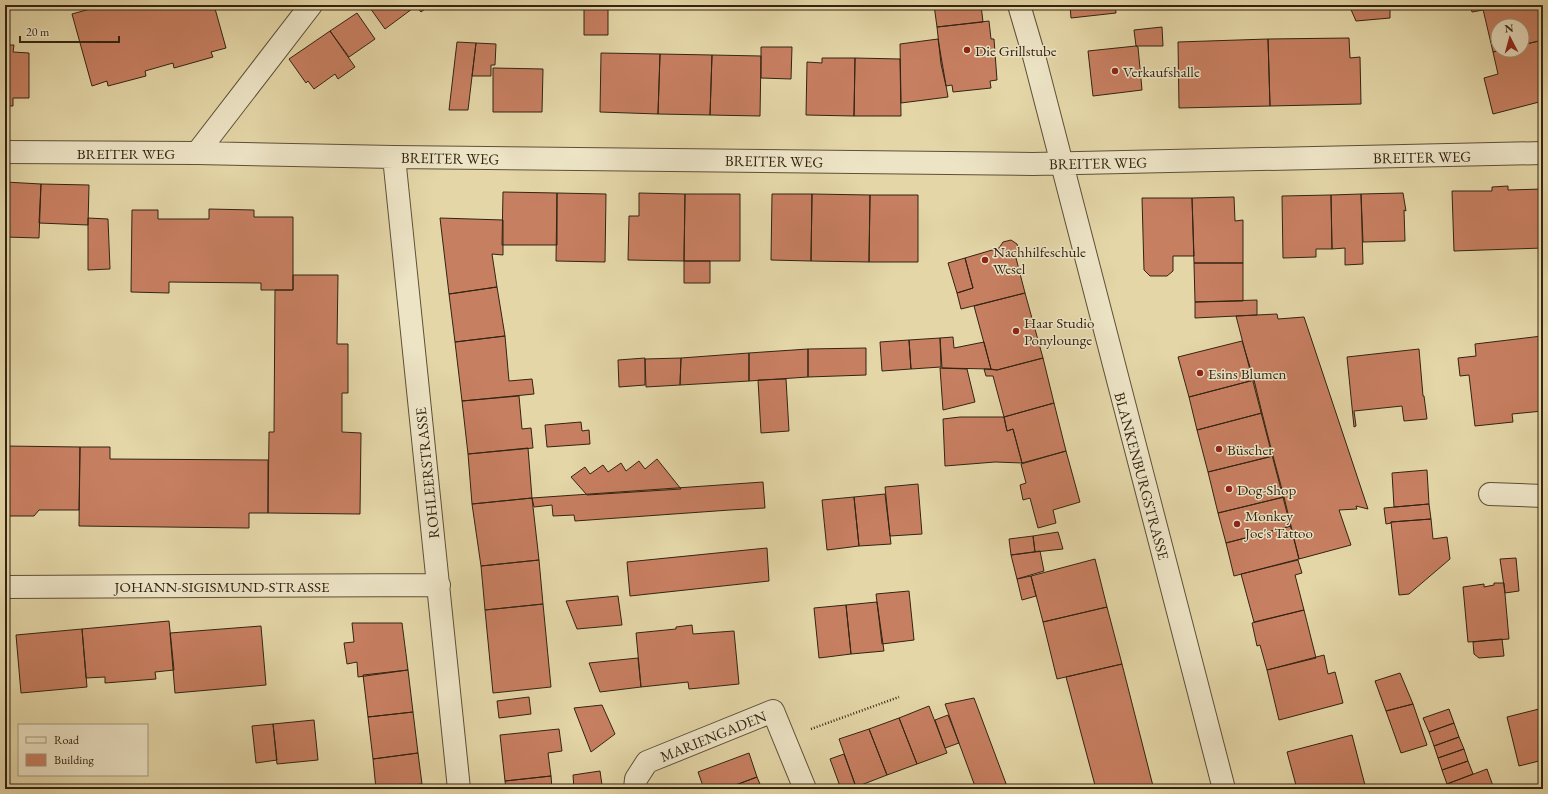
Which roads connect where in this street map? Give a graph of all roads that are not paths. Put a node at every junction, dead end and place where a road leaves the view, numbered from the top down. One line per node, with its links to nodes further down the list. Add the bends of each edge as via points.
1 (311, 5): 4 (street)
2 (1018, 5): 7 (street, BLANKENBURGSTRASSE)
3 (5, 152): 4 (street, BREITER WEG)
4 (197, 153): 6 (street, BREITER WEG)
5 (1543, 153): 7 (street, BREITER WEG)
6 (394, 157): 7 (street, BREITER WEG); 10 (street, ROHLEERSTRASSE)
7 (1061, 164): 15 (street, BLANKENBURGSTRASSE)
8 (1490, 494): 9 (street)
9 (1543, 496)
10 (438, 585): 11 (street, JOHANN-SIGISMUND-STRASSE); 12 (street, ROHLEERSTRASSE)
11 (5, 587)
12 (459, 789)
13 (635, 789): 14 (street, MARIENGADEN, via 636,779 647,762 773,711)
14 (805, 789)
15 (1224, 789)

